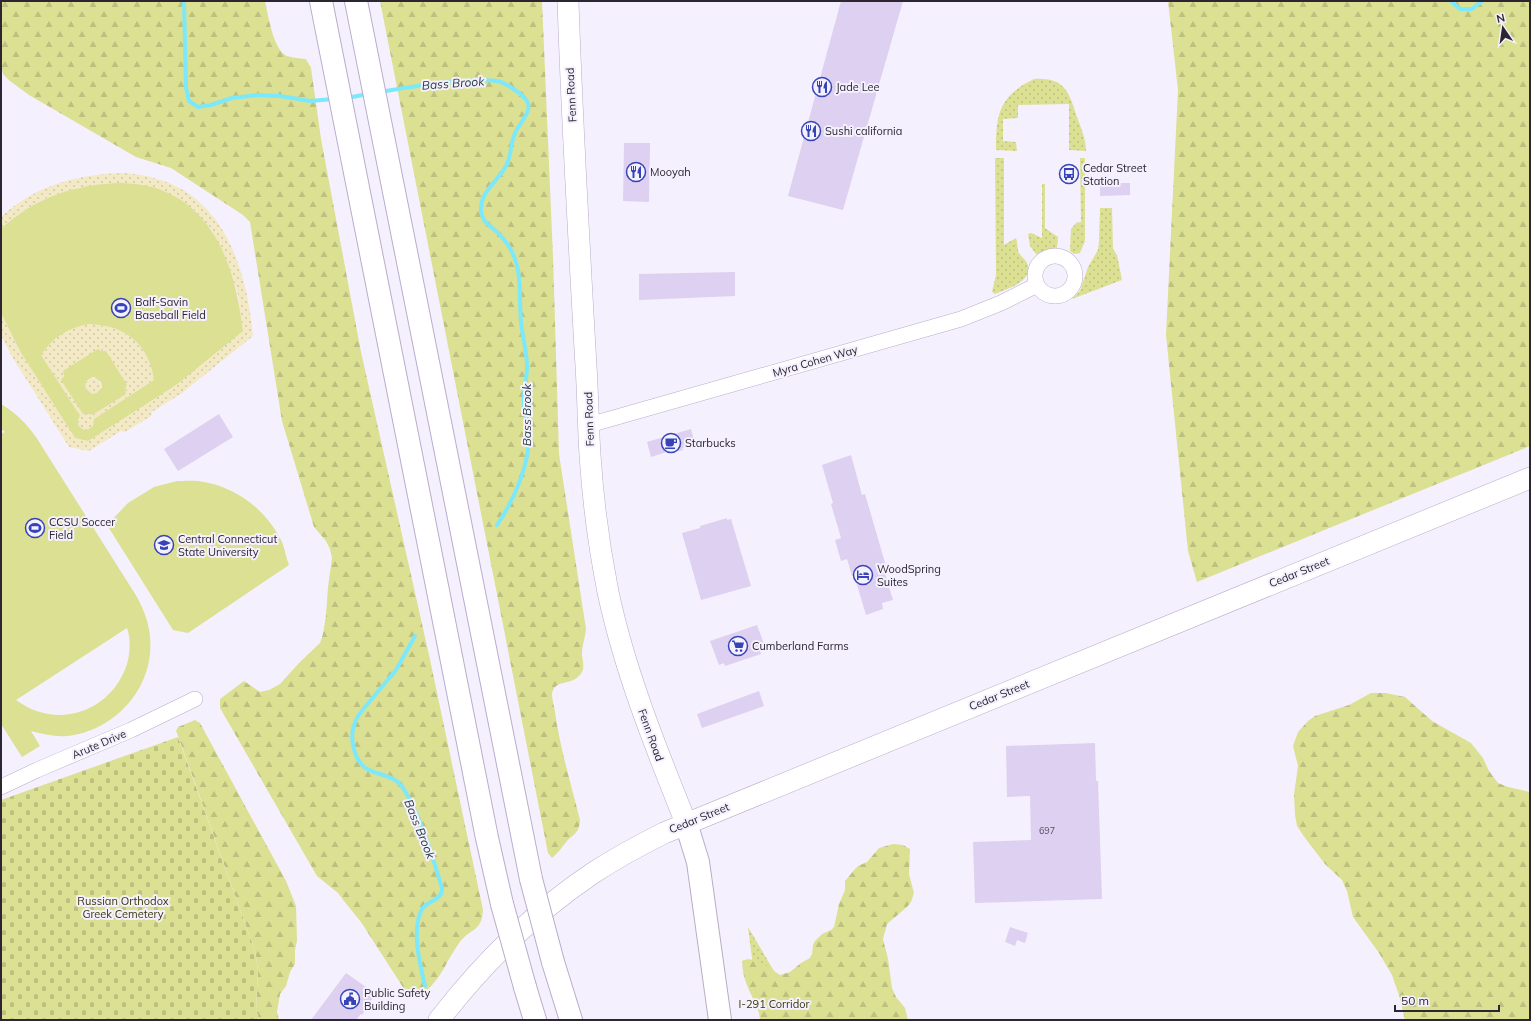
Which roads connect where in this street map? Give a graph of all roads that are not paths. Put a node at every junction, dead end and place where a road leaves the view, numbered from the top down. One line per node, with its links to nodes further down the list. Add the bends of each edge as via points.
1 (322, 1): 11 (highway, bridge, via 486,830 502,904)
2 (356, 1): 12 (highway, bridge, via 531,879)
3 (568, 1): 5 (main road, Fenn Road)
4 (1037, 286): 5 (street, Myra Cohen Way, via 1001,303 947,323)
5 (589, 425): 9 (main road, Fenn Road, via 590,464 599,536 613,616 644,714)
6 (1530, 478): 9 (main road, Cedar Street)
7 (195, 699): 8 (street, Arute Drive)
8 (1, 787)
9 (686, 823): 10 (main road, Cedar Street, via 644,843 593,874 548,907 494,958); 13 (highway, via 698,862)
10 (440, 1020)
11 (535, 1020)
12 (571, 1020)
13 (720, 1020)

